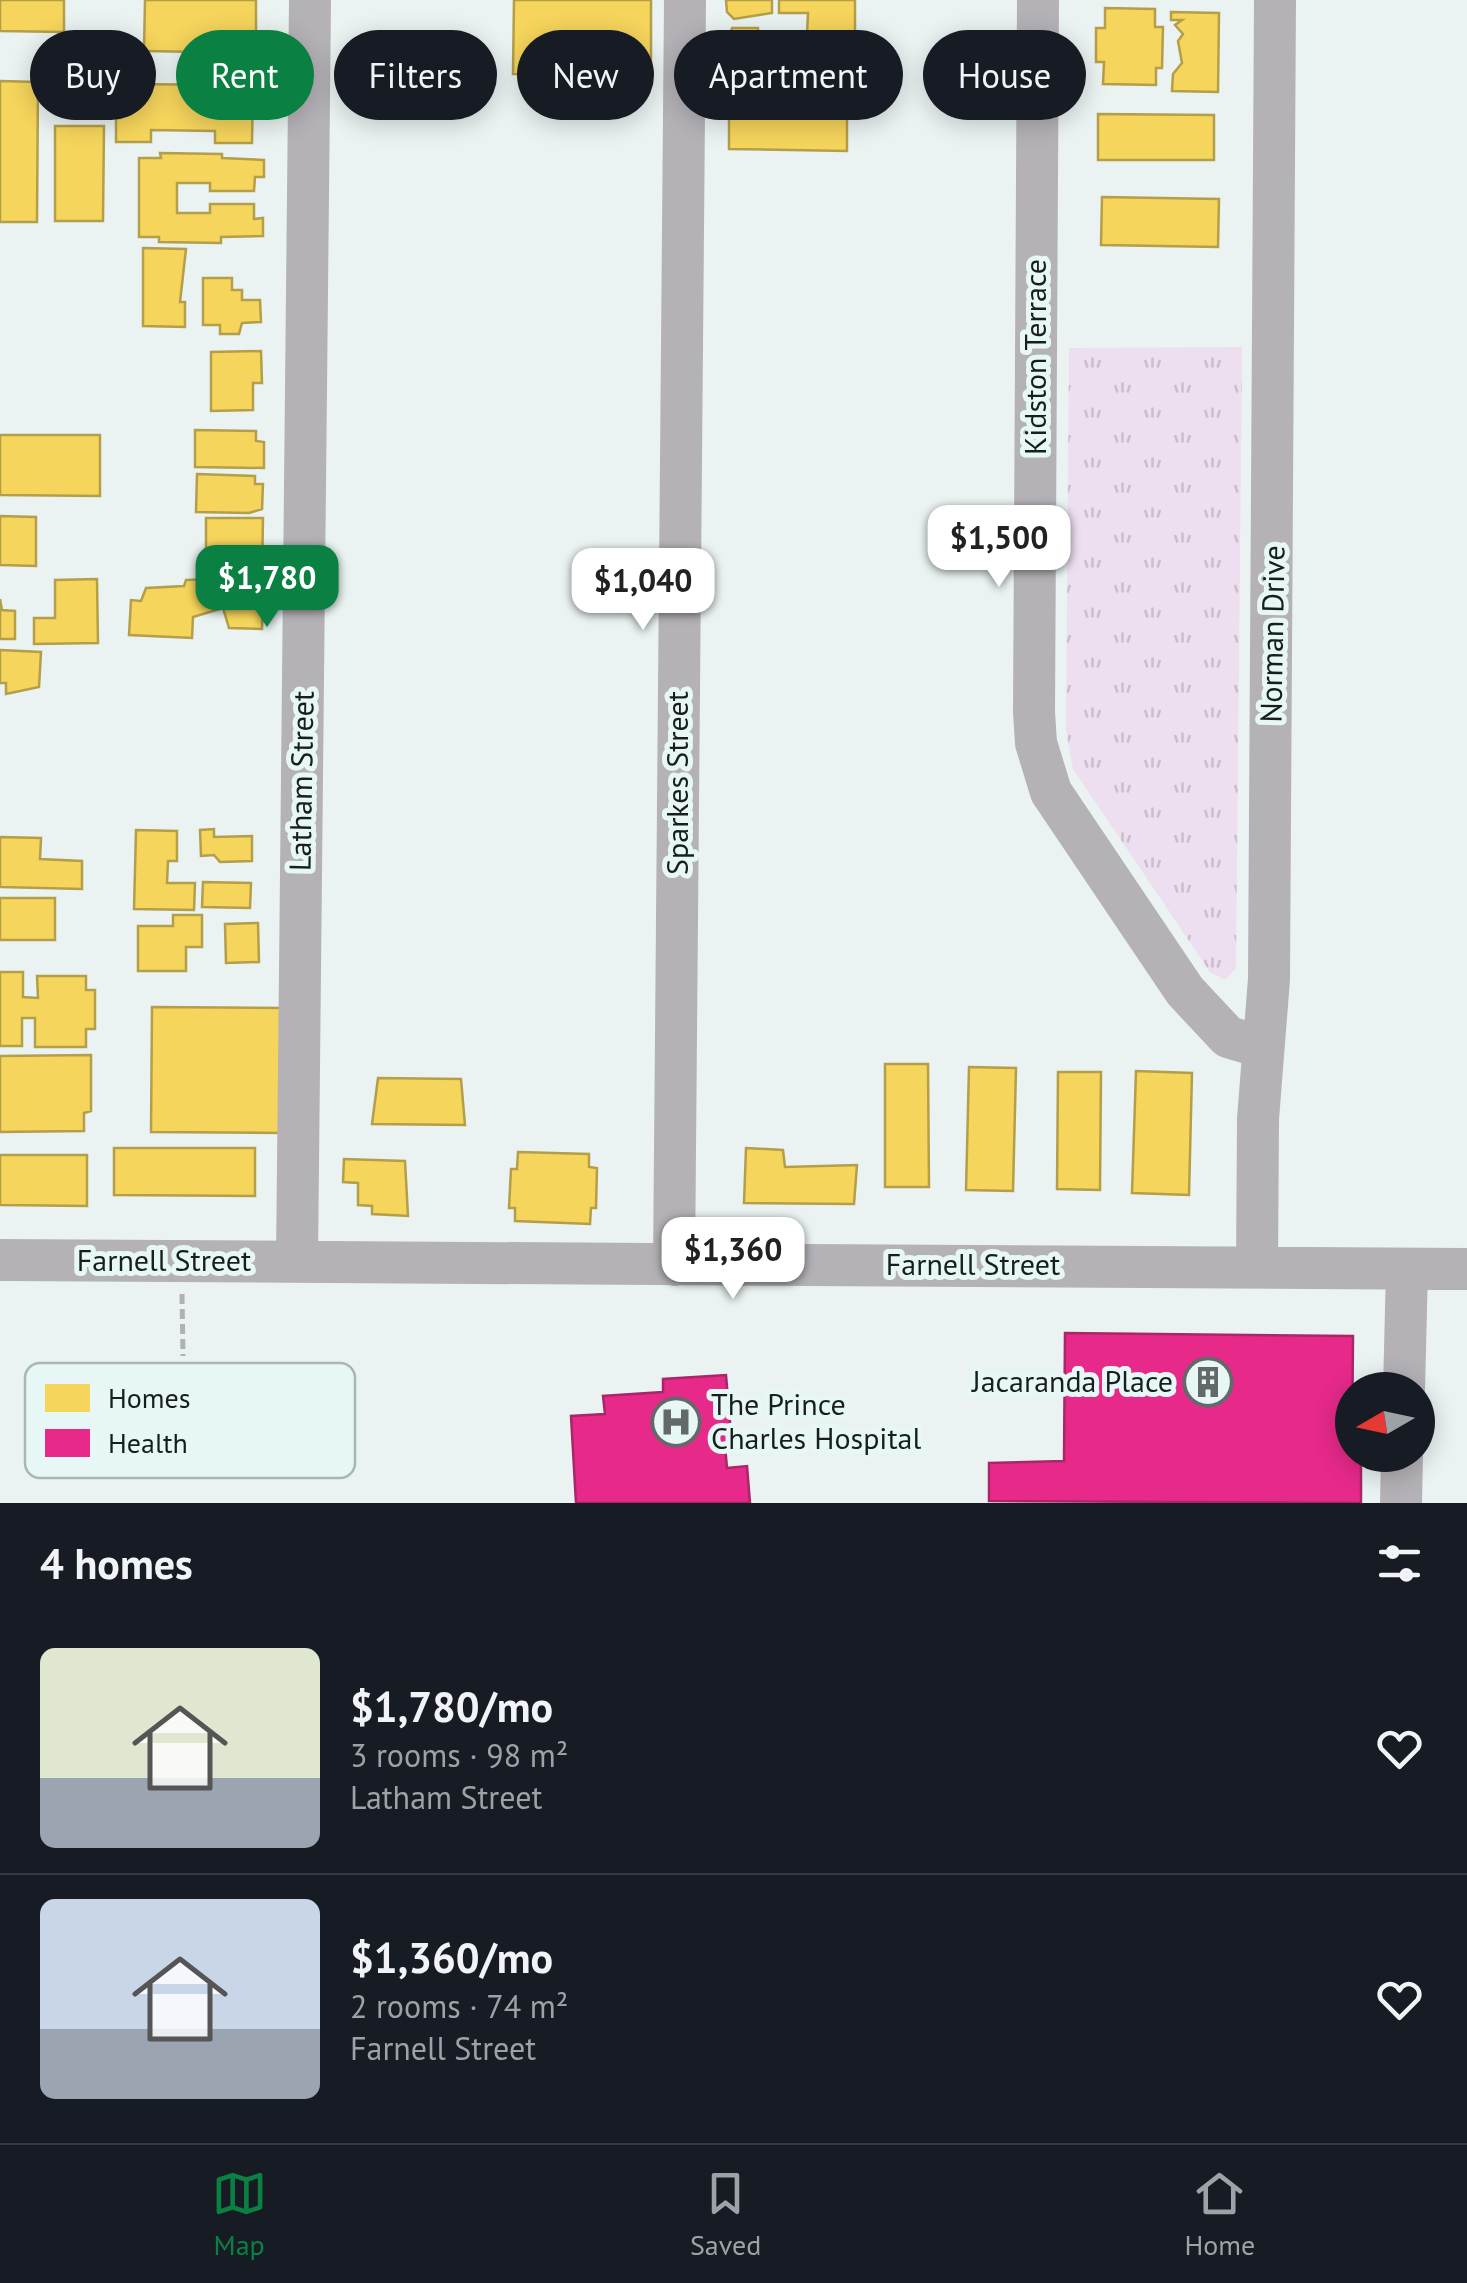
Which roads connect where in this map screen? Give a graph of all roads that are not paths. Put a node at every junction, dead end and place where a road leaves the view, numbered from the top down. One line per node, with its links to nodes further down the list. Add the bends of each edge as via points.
1 (310, 0): 7 (street, Latham Street)
2 (685, 0): 8 (street, Sparkes Street)
3 (1038, 0): 5 (street, Kidston Terrace, via 1034,712 1042,770 1185,992 1228,1038)
4 (1276, 0): 5 (street, Norman Drive, via 1270,901)
5 (1262, 1047): 9 (street, Norman Drive)
6 (0, 1260): 7 (street, Farnell Street)
7 (297, 1261): 8 (street, Farnell Street)
8 (674, 1265): 9 (street, Farnell Street)
9 (1257, 1267): 10 (street, Farnell Street)
10 (1408, 1269): 11 (street, Farnell Street); 12 (street)
11 (1467, 1269)
12 (1405, 1372)
13 (1402, 1472): 14 (street)
14 (1401, 1503)

